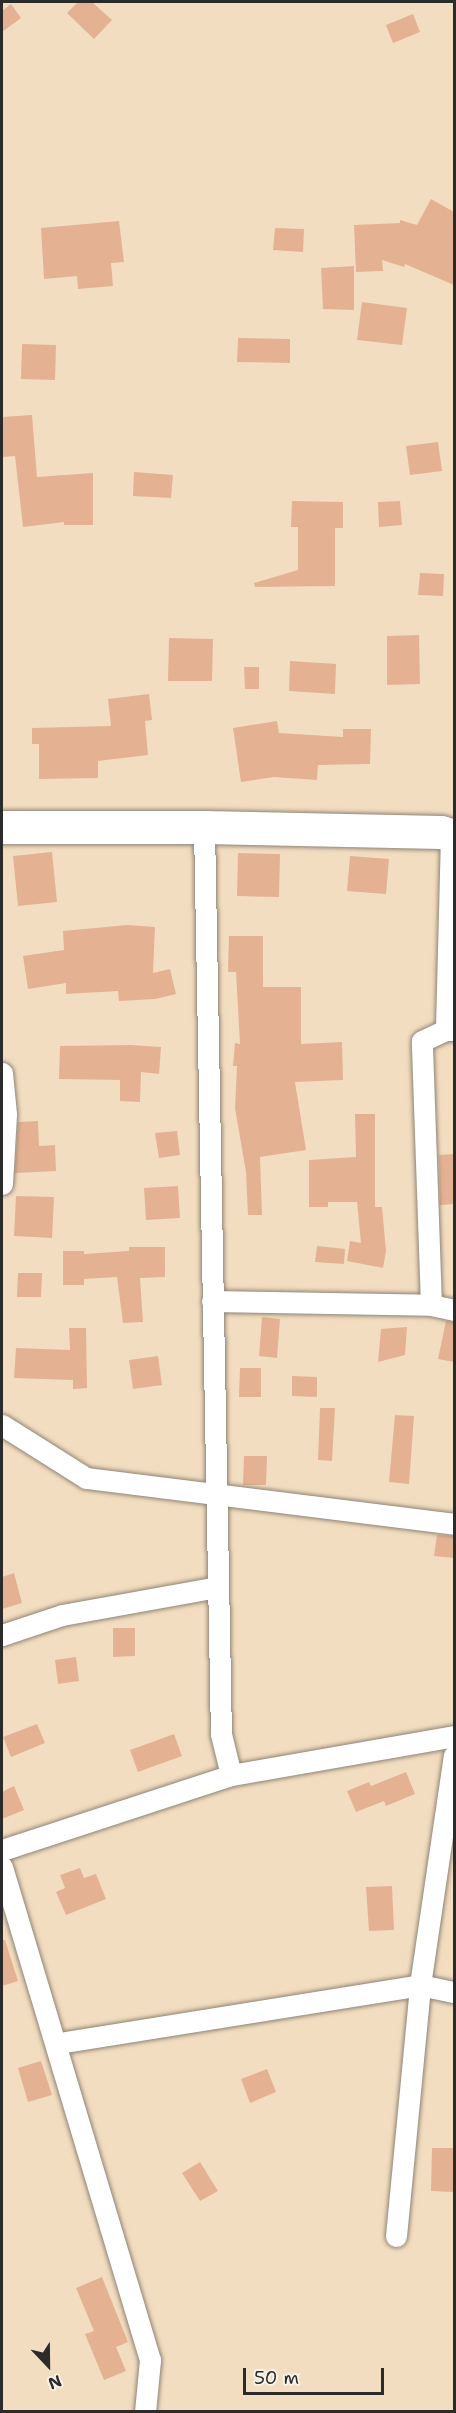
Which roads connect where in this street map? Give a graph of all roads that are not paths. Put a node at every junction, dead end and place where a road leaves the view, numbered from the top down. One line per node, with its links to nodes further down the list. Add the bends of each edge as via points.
1 (2, 827): 2 (main road)
2 (204, 827): 3 (main road, via 441,832); 7 (street)
3 (453, 836): 4 (street)
4 (450, 1030): 8 (street, via 422,1041)
5 (2, 1073): 6 (street, via 6,1114)
6 (2, 1185)
7 (212, 1301): 8 (street); 11 (street)
8 (431, 1305): 9 (street)
9 (454, 1310)
10 (2, 1425): 11 (street, via 86,1478)
11 (215, 1494): 12 (street); 13 (street)
12 (454, 1524)
13 (218, 1587): 14 (street, via 62,1615); 17 (street, via 221,1734)
14 (2, 1635)
15 (454, 1736): 17 (street)
16 (454, 1755): 20 (street)
17 (231, 1775): 18 (street)
18 (2, 1850)
19 (2, 1867): 24 (street, via 150,2360)
20 (420, 1984): 21 (street); 22 (street); 23 (street)
21 (454, 1992)
22 (64, 2042)
23 (396, 2236)
24 (145, 2412)

